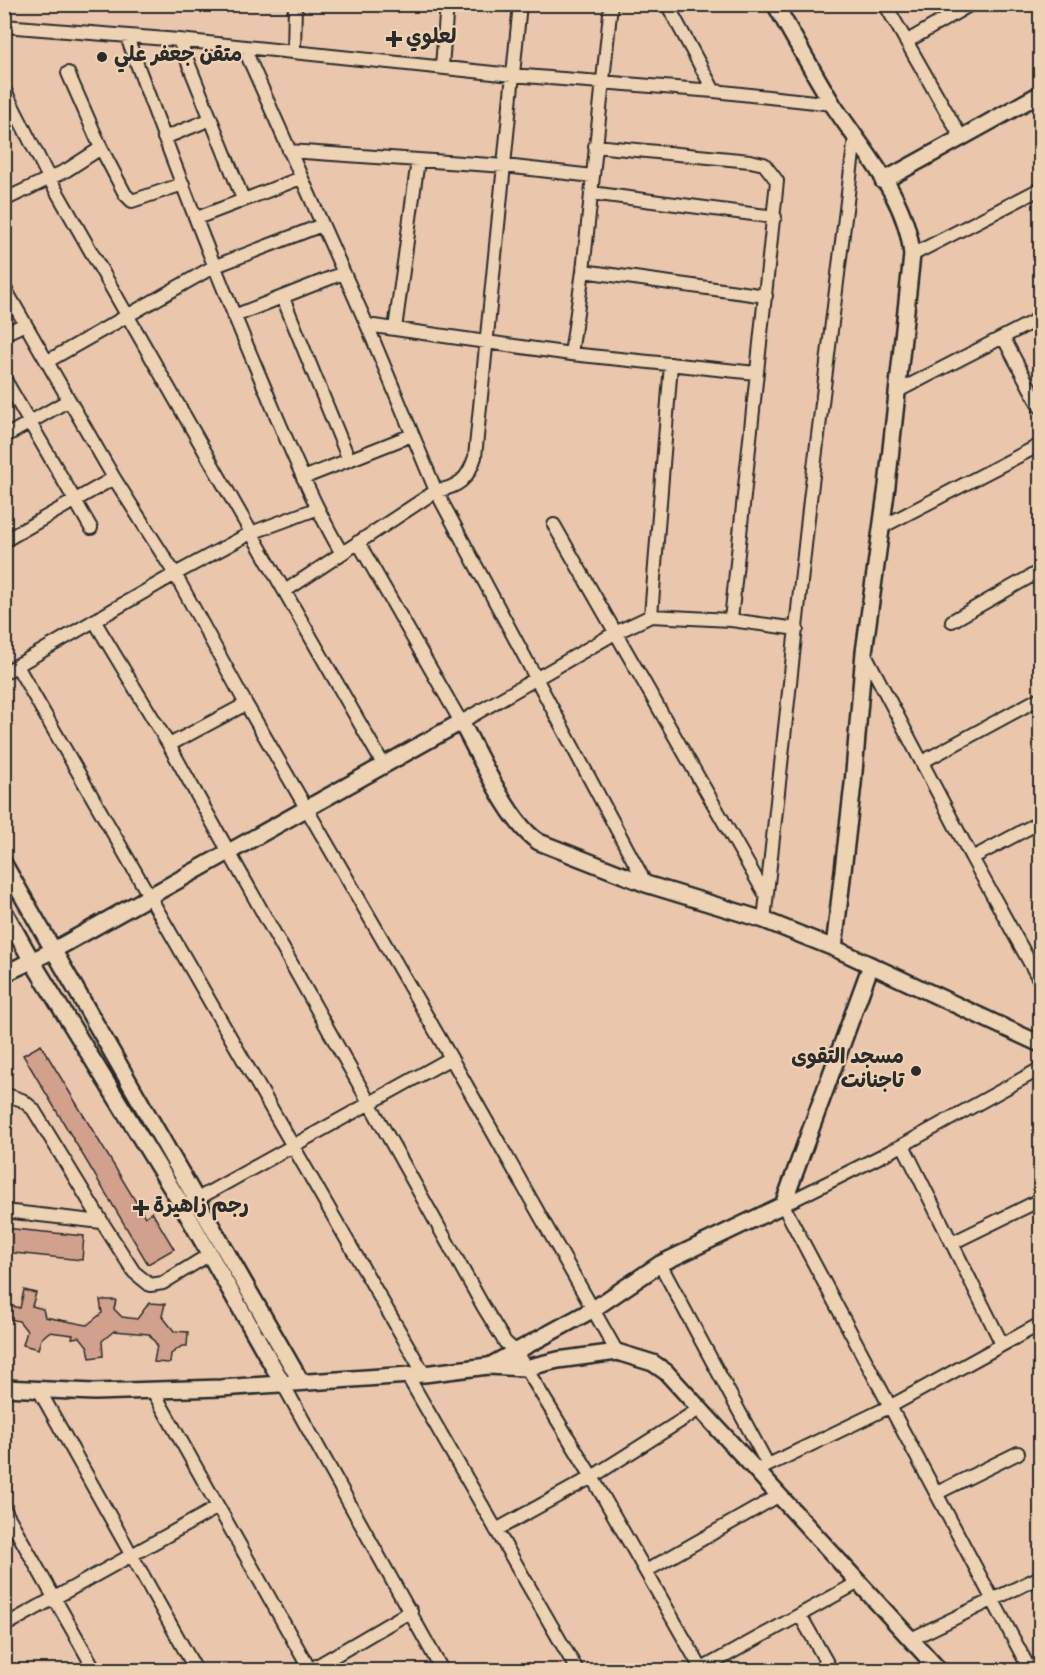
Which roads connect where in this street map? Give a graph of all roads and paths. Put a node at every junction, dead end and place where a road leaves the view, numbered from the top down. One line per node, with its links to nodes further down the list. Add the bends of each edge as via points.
1 (295, 4): 14 (street)
2 (447, 4): 15 (street)
3 (520, 4): 17 (street)
4 (611, 4): 18 (street)
5 (667, 4): 20 (street)
6 (775, 4): 22 (street)
7 (885, 4): 12 (street)
8 (971, 4): 12 (street)
9 (4, 26): 10 (street)
10 (127, 37): 11 (street); 25 (street)
11 (179, 40): 13 (street); 23 (street)
12 (906, 42): 26 (street)
13 (244, 48): 14 (street); 29 (street)
14 (294, 52): 15 (street)
15 (442, 66): 17 (street)
16 (68, 73): 28 (street)
17 (512, 75): 18 (street); 31 (street)
18 (601, 83): 20 (street); 27 (street)
19 (4, 89): 33 (street)
20 (714, 91): 22 (street)
21 (1041, 94): 26 (street)
22 (833, 104): 24 (street)
23 (211, 119): 25 (street); 39 (street)
24 (855, 137): 35 (street); 92 (street)
25 (164, 138): 36 (street)
26 (962, 139): 35 (street)
27 (596, 146): 32 (street); 41 (street, via 764,164 777,182)
28 (101, 148): 33 (street); 36 (street, via 132,201)
29 (289, 151): 30 (street); 34 (street)
30 (418, 160): 31 (street); 56 (street)
31 (504, 166): 32 (street); 59 (street)
32 (592, 176): 38 (street)
33 (49, 178): 40 (street); 51 (street)
34 (301, 178): 39 (street); 43 (street)
35 (884, 181): 44 (street, via 904,214)
36 (183, 184): 42 (street)
37 (1041, 189): 44 (street)
38 (591, 193): 41 (street); 46 (street)
39 (243, 199): 42 (street)
40 (4, 200)
41 (775, 217): 49 (street)
42 (197, 218): 45 (street)
43 (322, 225): 45 (street); 47 (street)
44 (912, 255): 65 (street)
45 (213, 267): 51 (street); 52 (street)
46 (583, 271): 49 (street); 60 (street)
47 (343, 273): 50 (street); 55 (street)
48 (4, 287): 54 (street)
49 (766, 297): 63 (street)
50 (283, 298): 52 (street); 72 (street)
51 (129, 315): 61 (street); 81 (street)
52 (234, 316): 74 (street)
53 (1041, 318): 58 (street)
54 (25, 324): 57 (street); 61 (street)
55 (367, 325): 56 (street); 69 (street)
56 (395, 329): 59 (street)
57 (4, 334)
58 (1004, 337): 65 (street); 67 (street)
59 (485, 342): 60 (street); 75 (street, via 476,457 463,482)
60 (571, 354): 62 (street)
61 (48, 361): 66 (street)
62 (671, 364): 63 (street); 88 (street)
63 (756, 373): 89 (street)
64 (4, 378): 68 (street)
65 (896, 392): 79 (street)
66 (69, 400): 68 (street); 73 (street)
67 (1041, 407)
68 (31, 422): 70 (street); 76 (street)
69 (412, 435): 72 (street); 75 (street)
70 (4, 437)
71 (1041, 445): 79 (street)
72 (349, 460): 74 (street)
73 (114, 478): 76 (street); 86 (street)
74 (303, 478): 77 (street)
75 (436, 491): 83 (street); 97 (street)
76 (75, 500): 80 (street); 82 (street)
77 (316, 509): 81 (street); 84 (street)
78 (554, 525): 93 (street)
79 (882, 527): 94 (street)
80 (91, 528)
81 (251, 533): 86 (street); 87 (street)
82 (4, 541)
83 (358, 542): 84 (street); 100 (street)
84 (341, 552): 87 (street)
85 (1041, 571): 90 (street)
86 (175, 574): 91 (street); 99 (street)
87 (285, 591): 103 (street)
88 (651, 616): 89 (street); 93 (street)
89 (731, 620): 92 (street)
90 (952, 621)
91 (95, 622): 95 (street); 101 (street)
92 (796, 629): 110 (street)
93 (615, 633): 97 (street); 110 (street)
94 (864, 652): 102 (street); 114 (street)
95 (17, 666): 96 (street); 111 (street)
96 (4, 673)
97 (536, 680): 100 (street); 109 (street)
98 (1041, 698): 102 (street)
99 (246, 704): 101 (street); 104 (street)
100 (461, 722): 103 (street); 109 (street, via 515,819 528,835 547,847)
101 (169, 745): 106 (street)
102 (922, 762): 107 (street)
103 (383, 764): 104 (street)
104 (307, 808): 106 (street); 122 (street)
105 (1041, 822): 107 (street)
106 (228, 853): 111 (street); 125 (street)
107 (972, 858): 116 (street)
108 (4, 864): 115 (street)
109 (646, 884): 113 (street)
110 (765, 894): 113 (street)
111 (150, 897): 115 (street); 127 (street)
112 (4, 911): 117 (street)
113 (764, 920): 114 (street)
114 (834, 948): 118 (street)
115 (52, 951): 117 (street); 128 (street)
116 (1035, 956): 120 (street)
117 (32, 961): 119 (street); 131 (street)
118 (871, 965): 121 (street); 130 (street)
119 (4, 974)
120 (1041, 981)
121 (1041, 1044)
122 (451, 1058): 125 (street); 137 (street)
123 (1041, 1070): 126 (street)
124 (4, 1094): 133 (street, via 33,1109)
125 (371, 1103): 127 (street); 140 (street, via 483,1306)
126 (903, 1145): 130 (street); 134 (street)
127 (292, 1146): 128 (street); 144 (street)
128 (197, 1198): 131 (street); 146 (street)
129 (1041, 1200): 134 (street)
130 (783, 1205): 136 (street); 151 (street)
131 (183, 1207): 135 (street)
132 (4, 1211): 133 (street)
133 (102, 1222): 135 (street, via 134,1272 150,1285 163,1283)
134 (952, 1243): 139 (street)
135 (210, 1254): 147 (street)
136 (660, 1264): 137 (street); 154 (street)
137 (592, 1310): 140 (street); 141 (street)
138 (1041, 1324): 139 (street)
139 (1002, 1344): 151 (street)
140 (516, 1352): 142 (street); 143 (street)
141 (617, 1352): 143 (street); 152 (street, via 666,1372)
142 (488, 1366): 143 (street); 144 (street)
143 (525, 1368): 155 (street)
144 (424, 1374): 145 (street)
145 (407, 1375): 146 (street); 160 (street)
146 (301, 1382): 147 (street)
147 (283, 1384): 150 (street); 167 (street)
148 (4, 1388): 149 (street)
149 (39, 1390): 150 (street); 161 (street)
150 (153, 1391): 158 (street)
151 (891, 1406): 154 (street); 156 (street)
152 (701, 1408): 154 (street); 155 (street)
153 (1018, 1453): 156 (street)
154 (762, 1468): 157 (street)
155 (592, 1476): 160 (street); 162 (street)
156 (937, 1494): 166 (street)
157 (778, 1496): 162 (street); 164 (street)
158 (218, 1507): 161 (street); 174 (street)
159 (4, 1509): 165 (street)
160 (496, 1530): 176 (street)
161 (131, 1555): 165 (street); 173 (street)
162 (646, 1571): 171 (street)
163 (1041, 1577): 166 (street)
164 (859, 1582): 168 (street); 170 (street)
165 (55, 1598): 169 (street); 172 (street)
166 (992, 1601): 170 (street); 179 (street)
167 (411, 1611): 174 (street); 175 (street)
168 (800, 1615): 171 (street); 177 (street)
169 (4, 1626)
170 (911, 1640): 178 (street)
171 (701, 1670)
172 (95, 1671)
173 (196, 1671)
174 (310, 1671)
175 (442, 1671)
176 (577, 1671)
177 (831, 1671)
178 (939, 1671)
179 (1030, 1671)

